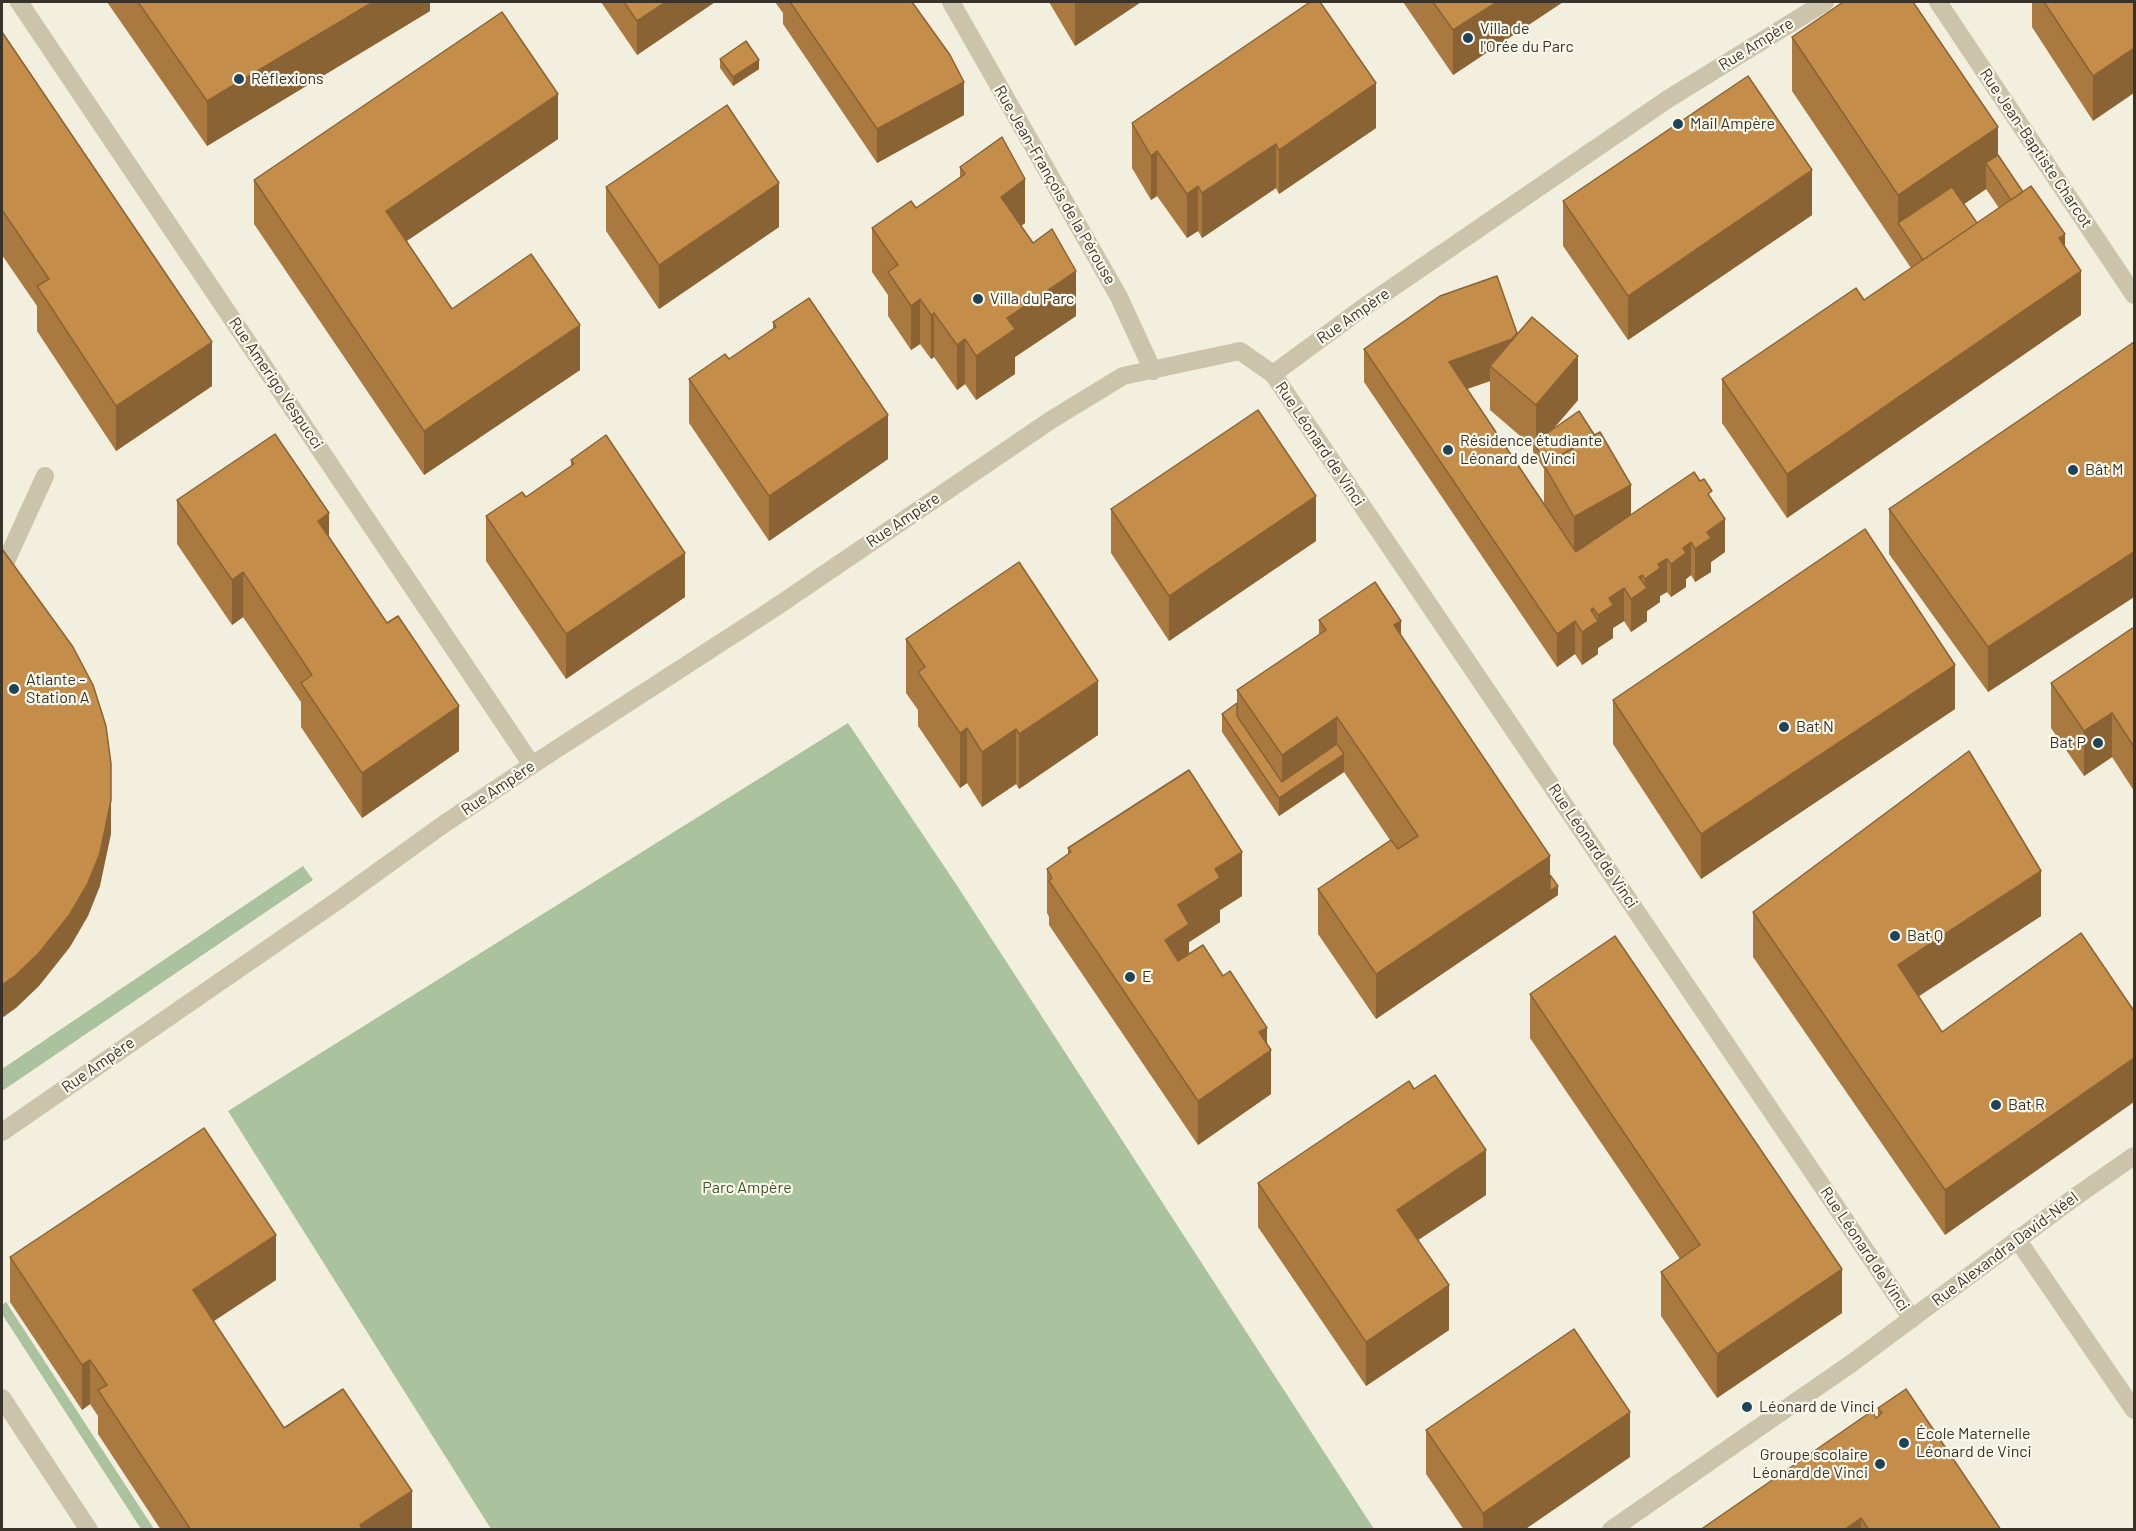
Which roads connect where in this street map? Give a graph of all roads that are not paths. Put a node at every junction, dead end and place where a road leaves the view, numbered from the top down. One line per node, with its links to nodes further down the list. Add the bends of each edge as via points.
1 (20, 2): 10 (street, Rue Amerigo Vespucci)
2 (951, 2): 6 (street, Rue Jean-François de la Pérouse, via 1119,297)
3 (1826, 2): 7 (street, Rue Ampère, via 1668,99)
4 (1938, 2): 5 (street, Rue Jean-Baptiste Charcot)
5 (2134, 295)
6 (1154, 371): 7 (street, Rue Ampère, via 1240,351); 10 (street, Rue Ampère, via 1123,376 1051,420 754,622)
7 (1273, 374): 14 (street, Rue Léonard de Vinci)
8 (45, 476): 9 (street)
9 (2, 570)
10 (532, 765): 11 (street, Rue Ampère)
11 (2, 1132)
12 (2134, 1156): 13 (street, Rue Alexandra David-Néel)
13 (2017, 1239): 14 (street, Rue Alexandra David-Néel); 16 (street)
14 (1912, 1319): 18 (street, Rue Alexandra David-Néel)
15 (2, 1398): 17 (street)
16 (2134, 1410)
17 (89, 1530)
18 (1611, 1530)

